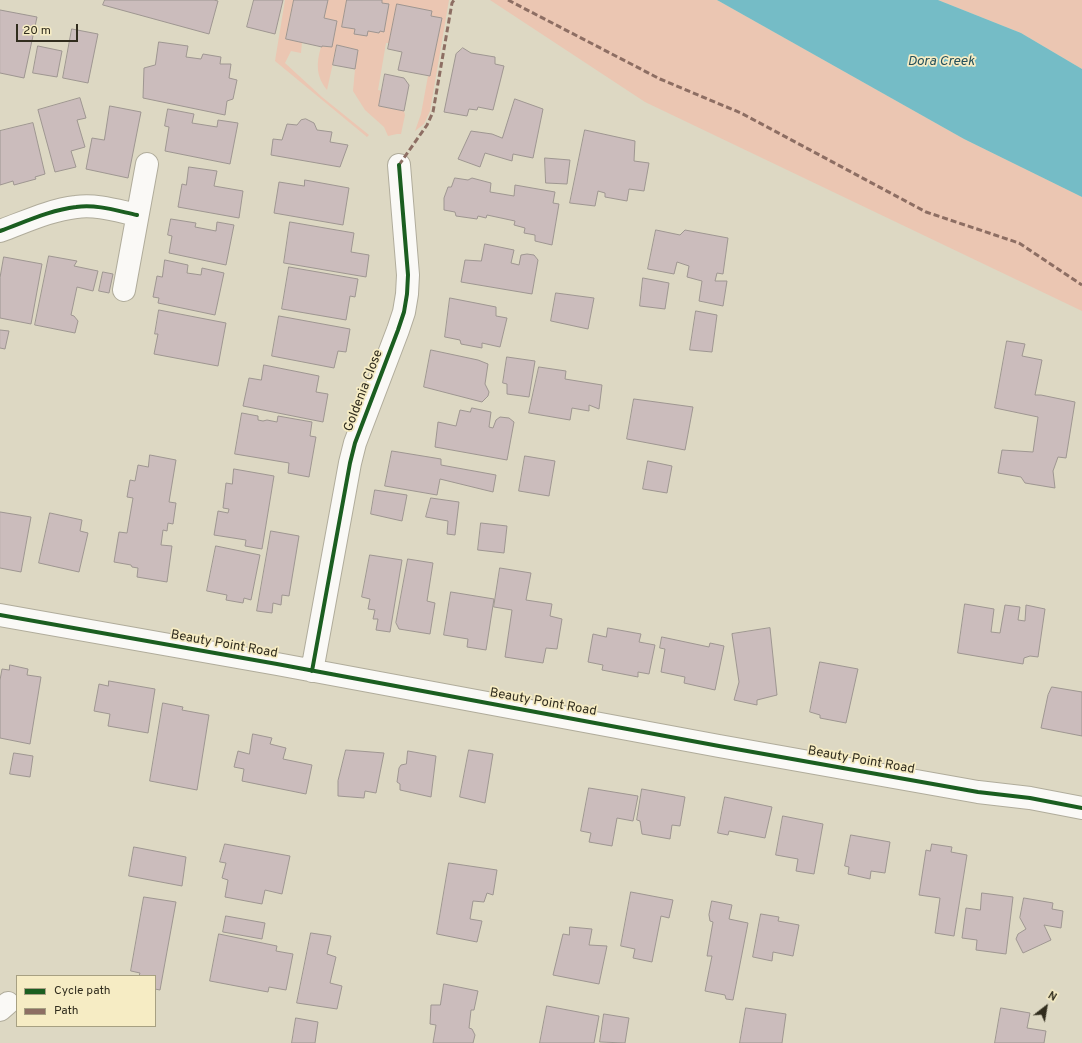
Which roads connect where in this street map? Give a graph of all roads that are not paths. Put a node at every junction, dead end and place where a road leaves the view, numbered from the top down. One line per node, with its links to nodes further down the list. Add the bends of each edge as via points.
1 (147, 164): 3 (street)
2 (399, 165): 7 (street, Goldenia Close, via 408,256 407,294 400,324 355,443)
3 (137, 215): 4 (street, via 77,206); 5 (street)
4 (0, 230)
5 (124, 290)
6 (0, 615): 7 (street, Beauty Point Road)
7 (312, 671): 8 (street, Beauty Point Road, via 719,746)
8 (1082, 808)

